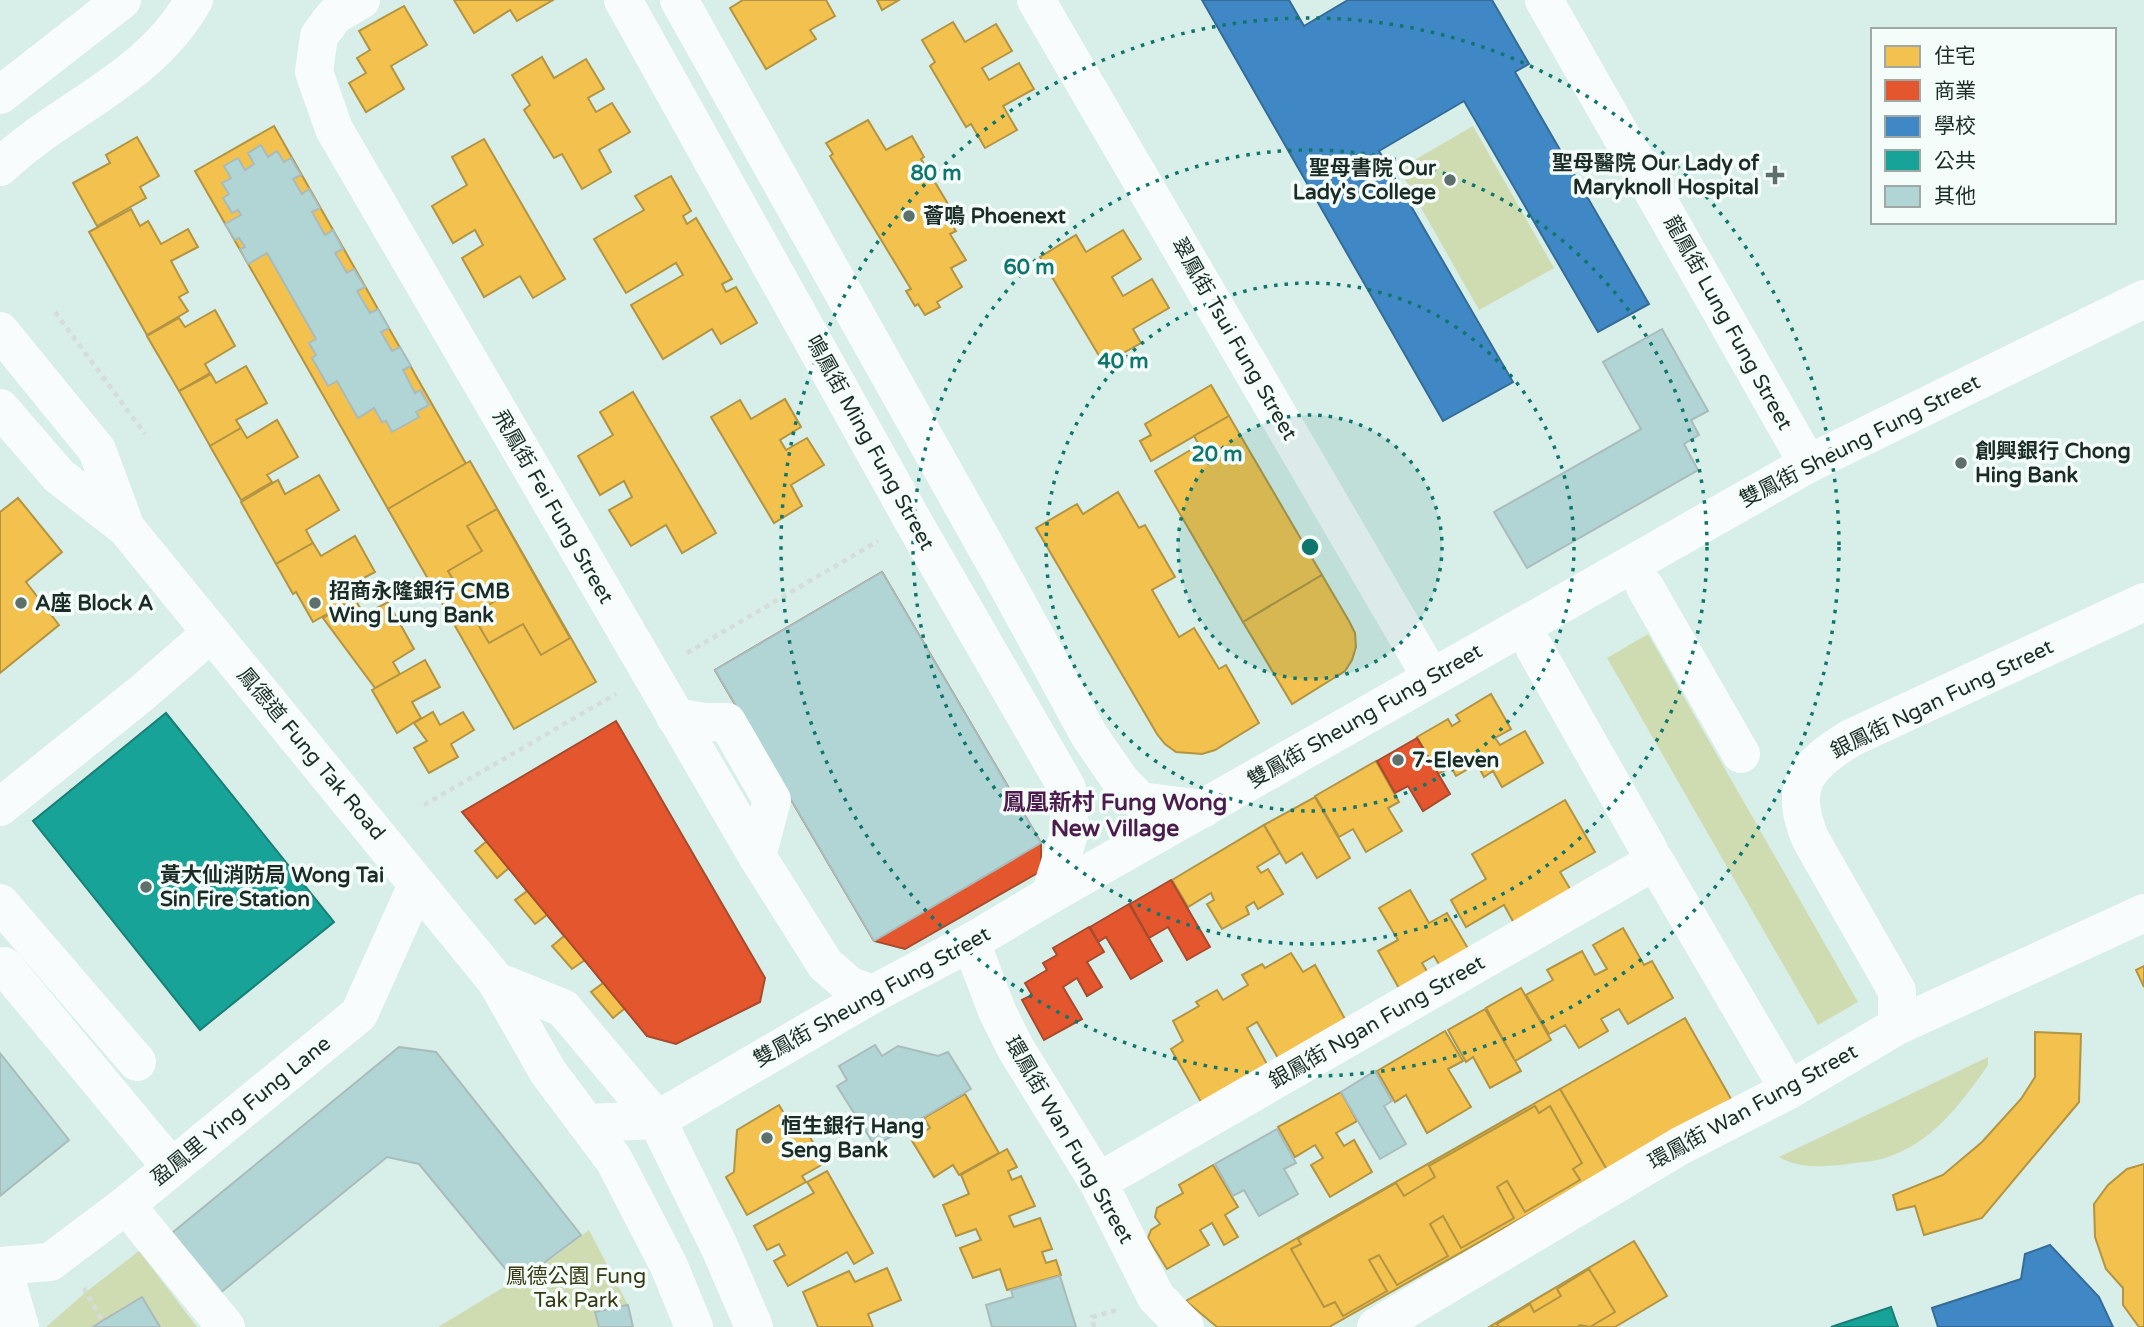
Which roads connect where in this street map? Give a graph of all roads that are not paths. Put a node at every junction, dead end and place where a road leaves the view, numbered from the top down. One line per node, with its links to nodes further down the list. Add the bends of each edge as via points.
1 (122, 0): 8 (street)
2 (194, 0): 9 (street, via 153,55)
3 (360, 0): 32 (street, 飛鳳街 Fei Fung Street, via 334,16 319,36 314,72 334,130 757,856 825,964 849,986)
4 (623, 0): 26 (street, 鳴鳳街 Ming Fung Street, via 1067,788 1070,831)
5 (679, 0): 20 (street)
6 (1036, 0): 19 (street, 翠鳳街 Tsui Fung Street)
7 (1544, 0): 13 (street, 龍鳳街 Lung Fung Street)
8 (0, 95)
9 (0, 167)
10 (2144, 299): 13 (street, 雙鳳街 Sheung Fung Street)
11 (3, 335): 14 (street, 鳳德道 Fung Tak Road, via 97,450)
12 (0, 408): 14 (street, 鳳德道 Fung Tak Road, via 59,476)
13 (1808, 464): 19 (street, 雙鳳街 Sheung Fung Street)
14 (125, 528): 17 (street, 鳳德道 Fung Tak Road)
15 (1645, 587): 21 (street)
16 (2144, 602): 33 (street, 銀鳳街 Ngan Fung Street, via 1851,738 1814,765 1800,800 1802,820 1897,991)
17 (211, 633): 22 (street); 25 (street, 鳳德道 Fung Tak Road)
18 (1535, 649): 24 (street)
19 (1432, 677): 23 (street, 雙鳳街 Sheung Fung Street)
20 (1089, 735): 23 (street, via 1140,800); 26 (street, via 1092,831)
21 (1741, 754)
22 (0, 807)
23 (1203, 809): 26 (street, 雙鳳街 Sheung Fung Street)
24 (1652, 855): 35 (street); 39 (street, 銀鳳街 Ngan Fung Street)
25 (417, 885): 31 (street, 鳳德道 Fung Tak Road); 38 (street, 盈鳳里 Ying Fung Lane, via 359,1014)
26 (1050, 895): 29 (street, 雙鳳街 Sheung Fung Street)
27 (0, 903): 34 (street)
28 (2144, 913): 33 (street, 環鳳街 Wan Fung Street)
29 (971, 942): 32 (street, 雙鳳街 Sheung Fung Street); 39 (street, 環鳳街 Wan Fung Street, via 1016,1049)
30 (4, 966): 38 (street)
31 (496, 981): 36 (street, 鳳德道 Fung Tak Road, via 563,1008); 37 (street, 鳳德道 Fung Tak Road, via 548,1072)
32 (873, 994): 36 (street, 雙鳳街 Sheung Fung Street)
33 (1897, 1027): 35 (street, 環鳳街 Wan Fung Street)
34 (137, 1062)
35 (1789, 1090): 47 (street, 環鳳街 Wan Fung Street, via 1680,1146)
36 (657, 1120): 37 (street, 雙鳳街 Sheung Fung Street); 45 (street, 鳳德道 Fung Tak Road)
37 (588, 1124): 44 (street, 鳳德道 Fung Tak Road, via 614,1160 669,1266)
38 (172, 1167): 40 (street, 盈鳳里 Ying Fung Lane)
39 (1098, 1182): 46 (street, 環鳳街 Wan Fung Street, via 1156,1297)
40 (127, 1205): 41 (street, 盈鳳里 Ying Fung Lane, via 50,1262); 43 (street)
41 (1, 1266): 42 (street)
42 (20, 1327)
43 (226, 1327)
44 (694, 1327)
45 (754, 1327)
46 (1185, 1327)
47 (1376, 1327)

